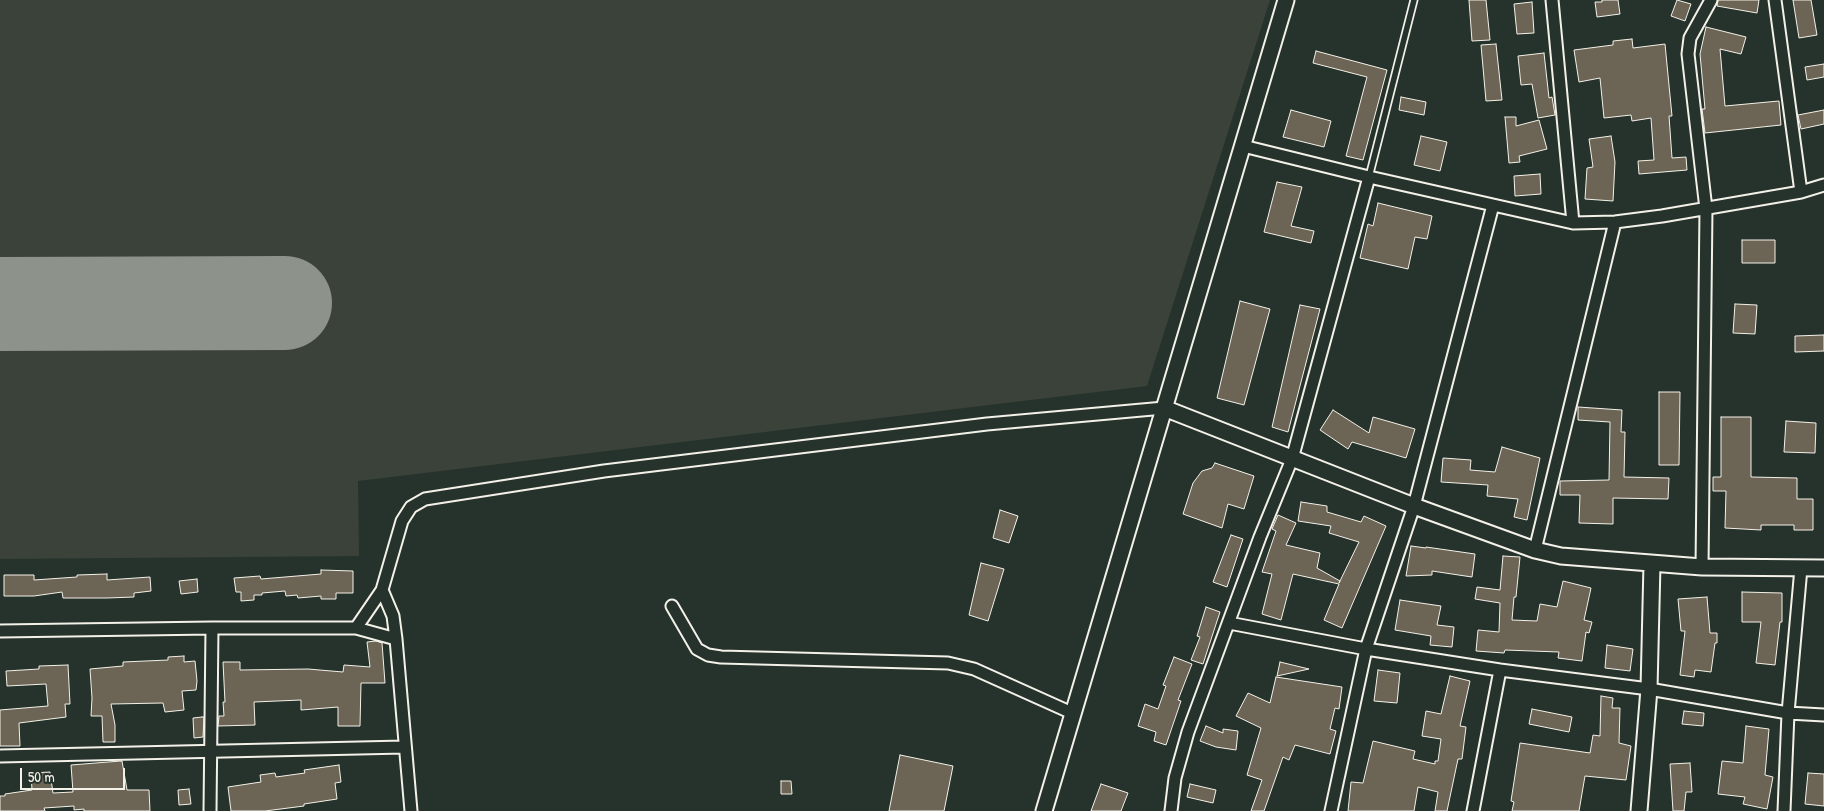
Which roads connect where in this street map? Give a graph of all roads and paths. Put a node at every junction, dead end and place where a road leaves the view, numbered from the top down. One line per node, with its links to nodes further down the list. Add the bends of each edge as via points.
1 (1286, 0): 6 (street)
2 (1414, 0): 7 (lane)
3 (1552, 0): 13 (street)
4 (1711, 0): 11 (street, via 1690,38 1688,54)
5 (1775, 0): 9 (street)
6 (1243, 146): 7 (street); 14 (street)
7 (1369, 178): 10 (street); 15 (street)
8 (1824, 185): 9 (street)
9 (1801, 192): 11 (street)
10 (1493, 205): 13 (street); 16 (street)
11 (1706, 209): 12 (street); 19 (street)
12 (1615, 222): 13 (street); 17 (street)
13 (1573, 224)
14 (1164, 408): 15 (street); 22 (street, via 987,424 624,469 425,499 411,507 402,521); 32 (street)
15 (1292, 458): 16 (street); 24 (street)
16 (1414, 506): 17 (street); 29 (street)
17 (1535, 550): 18 (street, via 1561,556)
18 (1652, 564): 19 (street); 31 (street)
19 (1702, 567): 20 (street)
20 (1801, 568): 21 (street); 33 (street)
21 (1824, 568)
22 (382, 590): 26 (street); 28 (street, via 393,616)
23 (672, 606): 32 (street, via 697,648 708,655 948,663 974,670)
24 (1229, 623): 29 (street); 41 (street, via 1188,732 1175,778)
25 (212, 628): 26 (street); 27 (street); 36 (street)
26 (356, 628): 28 (street)
27 (0, 631)
28 (396, 639): 35 (street)
29 (1366, 649): 30 (street); 42 (street)
30 (1500, 670): 31 (street); 43 (street)
31 (1649, 689): 33 (street); 44 (street)
32 (1072, 713): 40 (street)
33 (1788, 713): 34 (street); 45 (street)
34 (1824, 715)
35 (404, 747): 36 (street); 39 (street)
36 (211, 752): 37 (street); 38 (street)
37 (0, 756)
38 (210, 811)
39 (411, 811)
40 (1044, 811)
41 (1171, 811)
42 (1331, 811)
43 (1473, 811)
44 (1639, 811)
45 (1784, 811)

